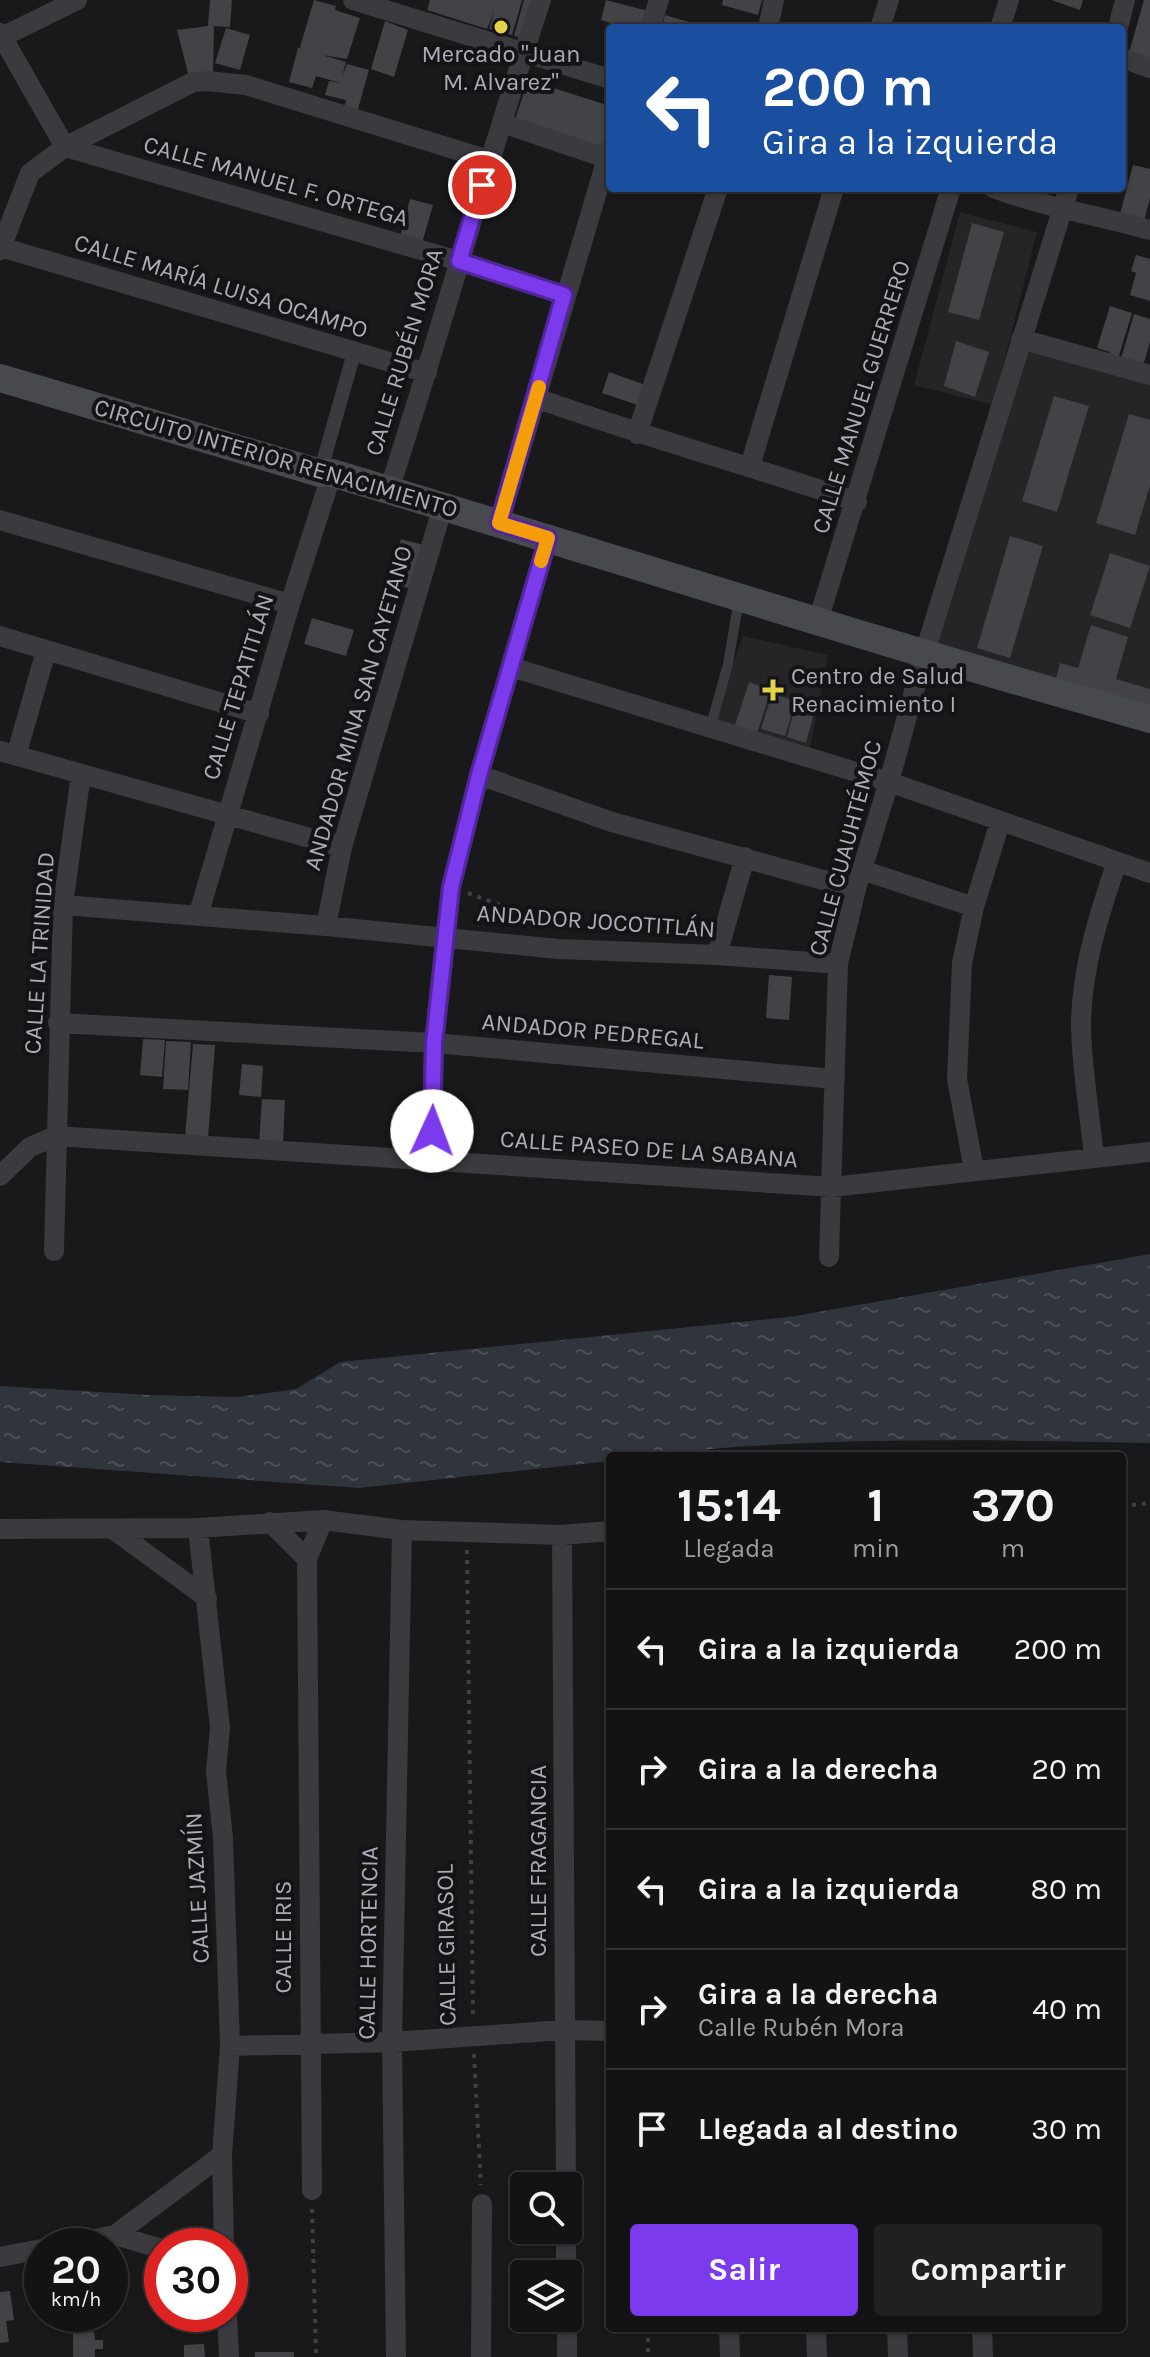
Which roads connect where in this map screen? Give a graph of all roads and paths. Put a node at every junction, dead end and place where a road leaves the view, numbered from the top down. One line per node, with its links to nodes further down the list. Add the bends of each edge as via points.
1 (77, 0): 15 (street)
2 (353, 0): 9 (street)
3 (541, 0): 16 (street, CALLE RUBÉN MORA)
4 (659, 0): 10 (street)
5 (774, 0): 11 (street)
6 (889, 0): 12 (street)
7 (1009, 0): 13 (street)
8 (1125, 0): 14 (street)
9 (416, 10): 16 (street)
10 (651, 24)
11 (769, 24)
12 (881, 24)
13 (1001, 24)
14 (1119, 24)
15 (1, 36): 21 (street)
16 (523, 54): 19 (street); 20 (street, CALLE RUBÉN MORA)
17 (1126, 59): 18 (street)
18 (1150, 68)
19 (606, 78)
20 (502, 123): 22 (street); 24 (street, CALLE RUBÉN MORA)
21 (65, 147): 24 (street, via 193,82 207,81 246,85); 32 (street, via 30,173); 33 (street, CALLE MANUEL F. ORTEGA)
22 (606, 152)
23 (606, 159): 34 (street)
24 (489, 160): 33 (street, CALLE RUBÉN MORA)
25 (717, 192): 41 (street)
26 (833, 192): 42 (street)
27 (950, 192): 45 (street, CALLE MANUEL GUERRERO)
28 (1004, 192): 30 (street)
29 (1068, 192): 30 (street, CALLE CUAUHTÉMOC)
30 (1062, 208): 31 (street); 35 (street, CALLE CUAUHTÉMOC)
31 (1150, 230)
32 (0, 249): 36 (street, CALLE MARÍA LUISA OCAMPO)
33 (459, 261): 34 (street, CALLE MANUEL F. ORTEGA); 37 (street, CALLE RUBÉN MORA)
34 (564, 295): 40 (street)
35 (1021, 339): 38 (street); 55 (street, CALLE CUAUHTÉMOC)
36 (354, 353): 37 (street, CALLE MARÍA LUISA OCAMPO); 43 (street, CALLE TEPATITLÁN)
37 (427, 373): 44 (street, CALLE RUBÉN MORA)
38 (1150, 375)
39 (0, 378): 43 (main road, CIRCUITO INTERIOR RENACIMIENTO)
40 (536, 398): 41 (street); 48 (street)
41 (637, 434): 42 (street)
42 (750, 466): 45 (street)
43 (326, 473): 44 (main road, CIRCUITO INTERIOR RENACIMIENTO); 51 (street, CALLE TEPATITLÁN)
44 (389, 490): 46 (main road, CIRCUITO INTERIOR RENACIMIENTO)
45 (857, 502): 52 (street, CALLE MANUEL GUERRERO)
46 (443, 506): 48 (main road, CIRCUITO INTERIOR RENACIMIENTO); 66 (street, ANDADOR MINA SAN CAYETANO)
47 (0, 520): 51 (street)
48 (499, 523): 49 (main road, CIRCUITO INTERIOR RENACIMIENTO)
49 (548, 538): 50 (main road, CIRCUITO INTERIOR RENACIMIENTO); 56 (street)
50 (739, 597): 52 (main road, CIRCUITO INTERIOR RENACIMIENTO); 59 (lane)
51 (290, 604): 57 (street, CALLE TEPATITLÁN)
52 (818, 621): 55 (main road, CIRCUITO INTERIOR RENACIMIENTO)
53 (0, 636): 54 (street)
54 (46, 651): 57 (street); 60 (street)
55 (924, 655): 58 (main road, CIRCUITO INTERIOR RENACIMIENTO); 63 (street, CALLE CUAUHTÉMOC)
56 (511, 667): 59 (street); 62 (street)
57 (259, 714): 64 (street, CALLE TEPATITLÁN)
58 (1150, 719)
59 (710, 729): 63 (street)
60 (8, 753): 61 (street)
61 (81, 774): 64 (street); 72 (street, CALLE LA TRINIDAD)
62 (479, 775): 67 (street, via 612,822); 71 (street)
63 (889, 782): 65 (street); 70 (street, CALLE CUAUHTÉMOC)
64 (227, 815): 66 (street); 74 (street, CALLE TEPATITLÁN)
65 (1000, 822): 68 (street); 73 (street)
66 (342, 847): 75 (street, ANDADOR MINA SAN CAYETANO)
67 (745, 857): 70 (street); 78 (street)
68 (1117, 862): 69 (street); 85 (street, via 1096,925 1081,1024)
69 (1150, 873)
70 (859, 879): 73 (street); 79 (street, CALLE CUAUHTÉMOC)
71 (451, 887): 76 (street); 77 (path, via 533,917)
72 (63, 905): 74 (street, ANDADOR JOCOTITLÁN); 80 (street, CALLE LA TRINIDAD)
73 (974, 907): 87 (street, via 962,963 957,1079)
74 (198, 916): 75 (street, ANDADOR JOCOTITLÁN)
75 (326, 926): 76 (street, ANDADOR JOCOTITLÁN)
76 (445, 937): 77 (street, ANDADOR JOCOTITLÁN); 81 (street)
77 (558, 949): 78 (street, ANDADOR JOCOTITLÁN)
78 (717, 955): 79 (street, ANDADOR JOCOTITLÁN)
79 (838, 964): 82 (street, CALLE CUAUHTÉMOC)
80 (58, 1023): 81 (street, ANDADOR PEDREGAL); 83 (street, CALLE LA TRINIDAD)
81 (434, 1043): 82 (street, ANDADOR PEDREGAL); 86 (street)
82 (835, 1079): 89 (street, CALLE CUAUHTÉMOC)
83 (56, 1136): 86 (street, CALLE PASEO DE LA SABANA); 88 (street, via 30,1147); 90 (street, CALLE LA TRINIDAD)
84 (1150, 1152): 85 (street, CALLE PASEO DE LA SABANA)
85 (1094, 1157): 87 (street, CALLE PASEO DE LA SABANA)
86 (431, 1161): 89 (street, CALLE PASEO DE LA SABANA)
87 (974, 1170): 89 (street, CALLE PASEO DE LA SABANA)
88 (0, 1176)
89 (832, 1187): 91 (street, CALLE CUAUHTÉMOC)
90 (54, 1251)
91 (829, 1257)
92 (1150, 1503): 93 (path)
93 (1126, 1506)
94 (323, 1520): 95 (street); 99 (street); 103 (street, CALLE IRIS)
95 (270, 1522): 96 (street); 103 (street)
96 (198, 1528): 98 (street); 104 (street, CALLE JAZMÍN)
97 (0, 1529): 98 (street)
98 (114, 1530): 104 (street)
99 (402, 1530): 101 (street); 108 (street, CALLE HORTENCIA)
100 (606, 1531): 102 (street)
101 (467, 1532): 102 (street); 107 (path, CALLE GIRASOL)
102 (562, 1535): 105 (street, CALLE FRAGANCIA)
103 (307, 1559): 109 (street, CALLE IRIS)
104 (207, 1598): 110 (street, CALLE JAZMÍN, via 220,1728 216,1771)
105 (564, 2030): 106 (street); 107 (street); 112 (street, CALLE FRAGANCIA)
106 (606, 2031)
107 (473, 2034): 108 (street); 114 (path, CALLE GIRASOL)
108 (392, 2042): 109 (street); 128 (street, CALLE HORTENCIA)
109 (309, 2044): 110 (street); 113 (street, CALLE IRIS)
110 (230, 2046): 111 (street, CALLE JAZMÍN)
111 (222, 2155): 115 (street); 116 (street, CALLE JAZMÍN)
112 (566, 2172)
113 (312, 2190): 127 (path)
114 (482, 2204): 129 (street)
115 (124, 2228)
116 (224, 2228)
117 (24, 2252): 118 (street)
118 (0, 2257)
119 (228, 2332): 126 (street)
120 (567, 2332): 130 (street)
121 (648, 2332): 131 (path)
122 (729, 2332): 132 (street)
123 (816, 2332): 133 (street)
124 (897, 2332): 134 (street)
125 (982, 2332): 135 (street)
126 (229, 2357)
127 (316, 2357)
128 (396, 2357)
129 (481, 2357)
130 (567, 2357)
131 (648, 2357)
132 (730, 2357)
133 (817, 2357)
134 (898, 2357)
135 (983, 2357)

